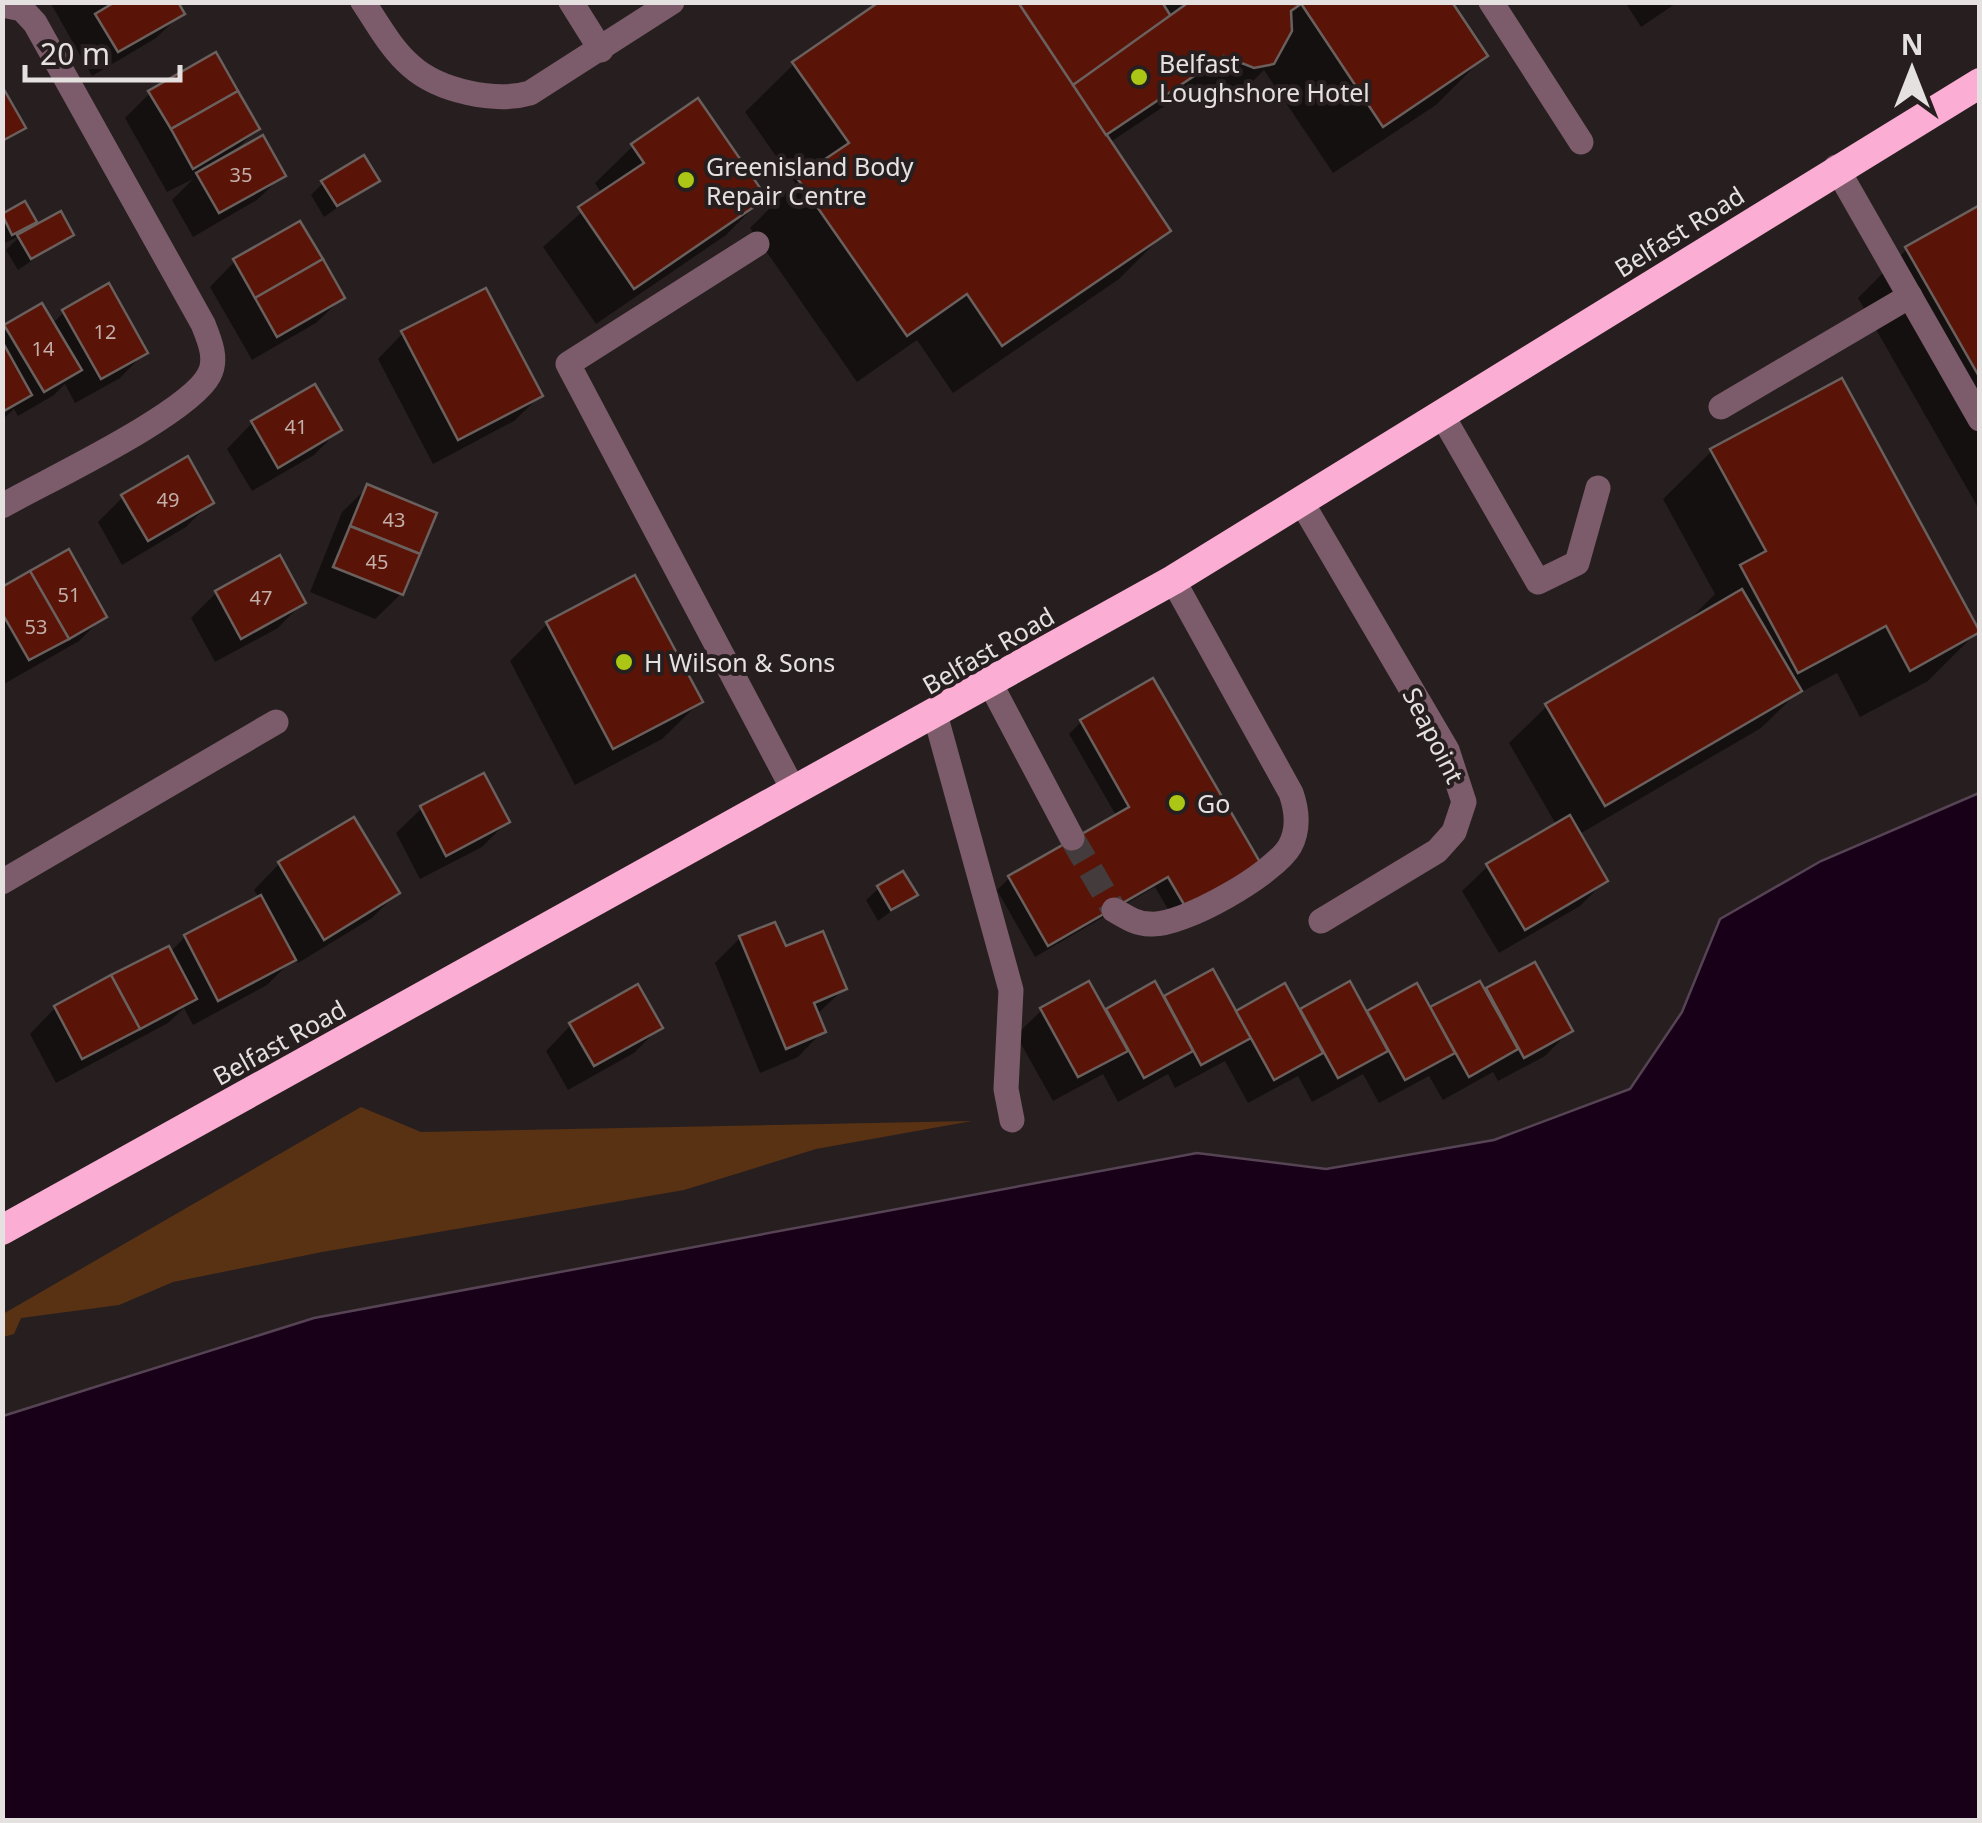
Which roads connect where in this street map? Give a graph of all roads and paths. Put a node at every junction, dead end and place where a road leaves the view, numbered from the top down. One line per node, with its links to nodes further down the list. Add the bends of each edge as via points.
1 (363, 2): 6 (street, via 410,66 442,84 491,97 530,93)
2 (571, 2): 6 (street)
3 (672, 2): 6 (street)
4 (1491, 2): 8 (street)
5 (2, 5): 17 (street, via 22,9 35,23 202,324 212,356 209,376 180,405)
6 (601, 50)
7 (1980, 82): 9 (highway, Belfast Road)
8 (1581, 142)
9 (1836, 167): 11 (street); 13 (highway, Belfast Road)
10 (757, 244): 22 (street, via 568,364)
11 (1910, 296): 12 (street); 14 (street)
12 (1720, 407)
13 (1442, 415): 15 (street, via 1538,582 1577,563); 16 (highway, Belfast Road)
14 (1980, 419)
15 (1598, 488)
16 (1302, 503): 18 (highway, Belfast Road); 26 (street, Seapoint, via 1447,750 1464,802 1459,822 1437,851)
17 (2, 506)
18 (1172, 580): 19 (highway, Belfast Road); 25 (street, via 1291,793 1296,825 1276,862 1194,913 1152,925)
19 (990, 682): 20 (highway, Belfast Road); 23 (street)
20 (935, 714): 22 (highway, Belfast Road); 27 (street, via 1012,990 1006,1088)
21 (276, 722): 24 (street)
22 (794, 791): 28 (highway, Belfast Road)
23 (1072, 838)
24 (2, 882)
25 (1114, 910)
26 (1321, 921)
27 (1012, 1120)
28 (2, 1230)

